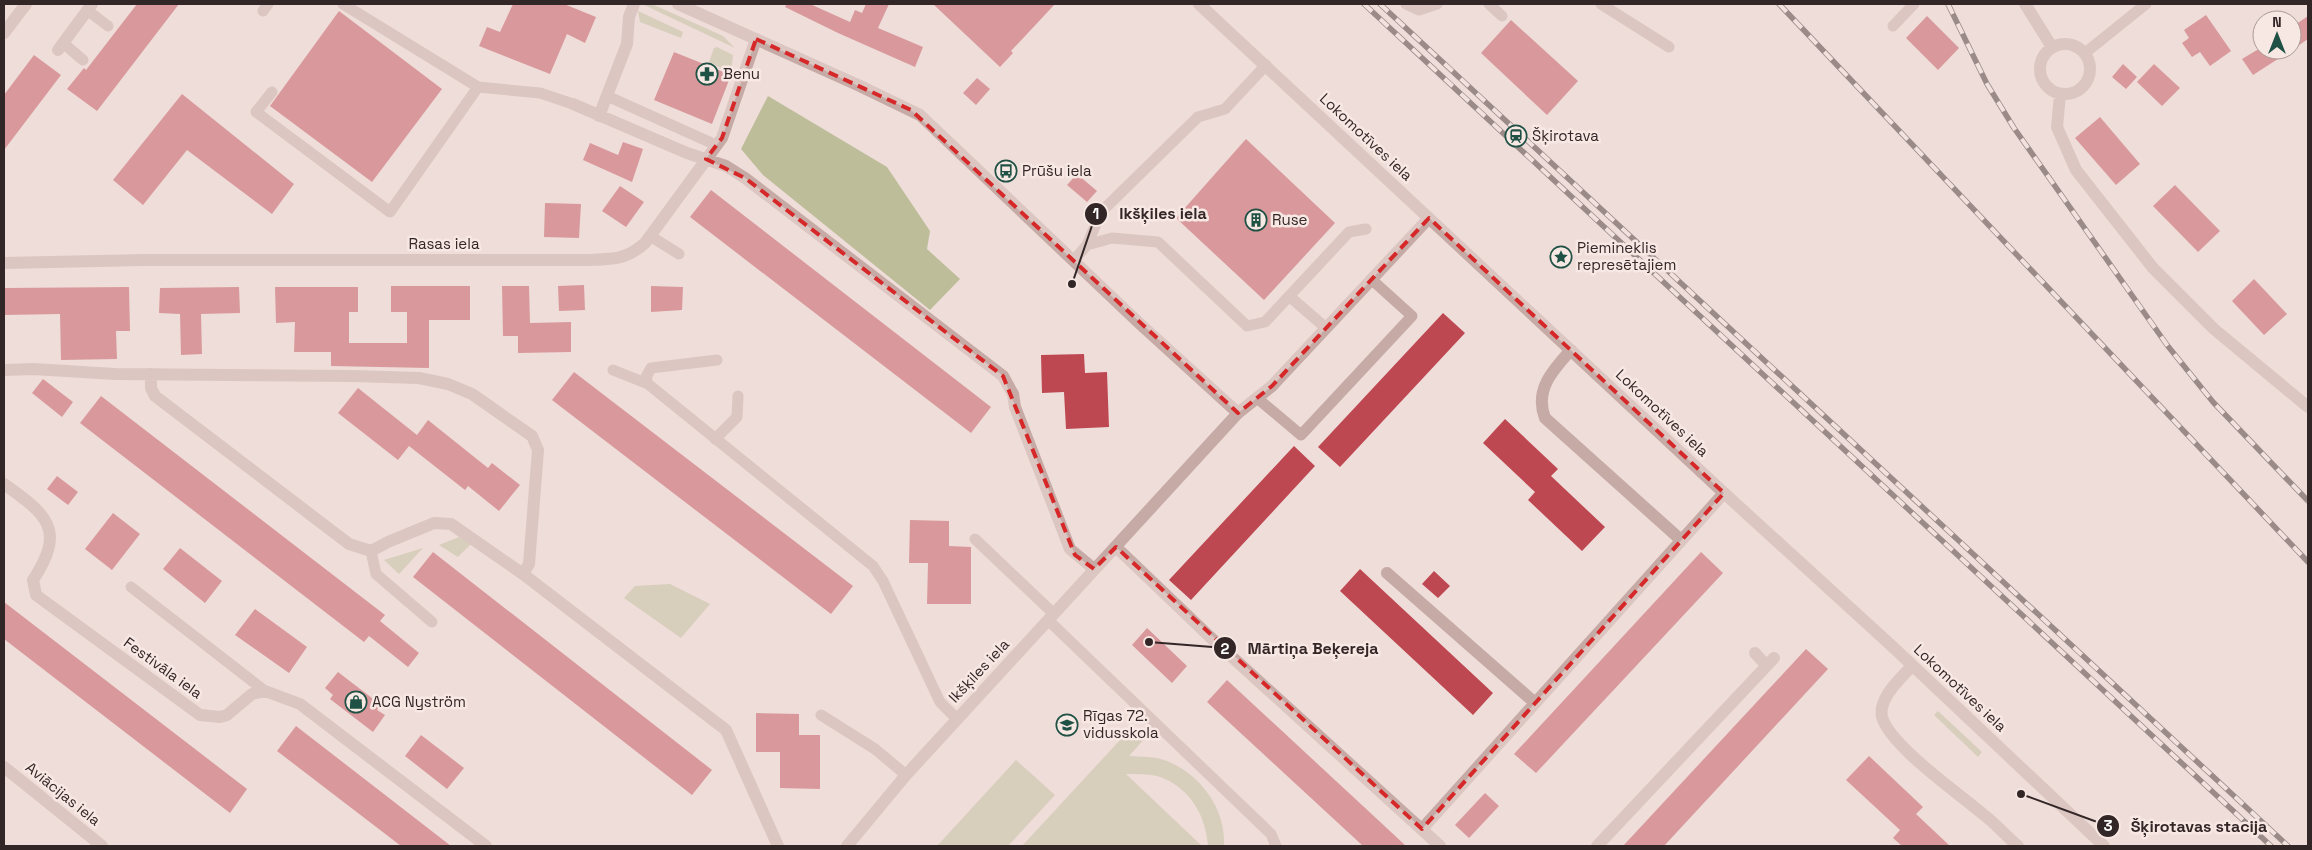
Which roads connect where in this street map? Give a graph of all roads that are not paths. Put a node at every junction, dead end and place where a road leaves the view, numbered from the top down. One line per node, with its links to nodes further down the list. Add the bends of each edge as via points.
1 (26, 4): 15 (street)
2 (343, 4): 25 (lane)
3 (634, 4): 28 (street, via 629,17 627,44)
4 (678, 4): 18 (street)
5 (1199, 4): 24 (street, Lokomotīves iela)
6 (1406, 4): 7 (lane, via 1420,10)
7 (1437, 4)
8 (1489, 4): 14 (lane)
9 (1601, 4): 20 (lane)
10 (1914, 4): 17 (lane)
11 (2025, 4): 21 (street)
12 (2146, 4): 22 (lane)
13 (90, 7): 16 (lane); 19 (street)
14 (1502, 16)
15 (6, 26)
16 (108, 26)
17 (1893, 26)
18 (756, 40): 31 (street, Rasas iela, via 722,138); 38 (street, via 920,116)
19 (60, 46): 23 (lane)
20 (1669, 47)
21 (2052, 47): 22 (street, via 2070,44); 27 (street, via 2041,60 2039,68 2045,85)
22 (2085, 53): 27 (street, via 2090,72 2087,82 2073,93)
23 (83, 60)
24 (1266, 65): 33 (street, Lokomotīves iela); 36 (lane, via 1225,108 1198,117 1100,212)
25 (478, 87): 26 (lane, via 390,212 256,112); 29 (lane, via 540,93)
26 (272, 92)
27 (2060, 94): 51 (street, via 2057,127 2076,170 2147,260 2214,329)
28 (607, 96): 30 (street); 31 (lane)
29 (572, 104): 30 (street)
30 (599, 116): 32 (street)
31 (716, 145): 32 (street, Rasas iela)
32 (706, 159): 35 (street, Rasas iela); 60 (street, via 745,178 1003,376 1013,394 1015,407 1067,542 1075,555)
33 (1429, 218): 40 (street, Ikšķiles iela); 43 (street, Lokomotīves iela)
34 (1366, 229): 41 (lane, via 1349,232)
35 (650, 236): 37 (lane); 39 (street, Rasas iela, via 634,254 615,259)
36 (1087, 245): 38 (lane); 41 (lane, via 1112,238 1158,242 1247,326 1265,322)
37 (679, 254)
38 (1074, 260): 52 (street)
39 (4, 263)
40 (1371, 279): 42 (street, Ikšķiles iela); 50 (lane, via 1412,316 1301,435)
41 (1288, 296): 42 (lane)
42 (1326, 328): 50 (street, Ikšķiles iela)
43 (1571, 350): 55 (street, Lokomotīves iela); 57 (street, via 1553,371 1543,391 1540,407 1545,418)
44 (717, 360): 48 (lane, via 651,368 646,376)
45 (4, 370): 47 (street)
46 (613, 370): 48 (lane)
47 (151, 374): 59 (street, via 151,388 155,396 349,544); 62 (street, via 419,378 448,384 472,394 532,436 538,450 528,564)
48 (648, 384): 53 (lane)
49 (738, 396): 53 (lane, via 737,417)
50 (1257, 398): 52 (street, Ikšķiles iela)
51 (2308, 407)
52 (1238, 413): 58 (street, Ikšķiles iela)
53 (715, 439): 71 (lane, via 873,566 940,702)
54 (4, 484): 68 (street, Festivāla iela, via 45,517 50,538 45,562 33,580 36,595 200,715 227,715 252,694)
55 (1724, 493): 57 (street); 67 (street, Lokomotīves iela)
56 (975, 538): 64 (lane)
57 (1682, 540): 69 (street)
58 (1116, 547): 60 (street, Ikšķiles iela); 74 (street)
59 (371, 551): 62 (street, via 434,523 451,524); 65 (lane, via 376,574)
60 (1094, 570): 64 (street, Ikšķiles iela)
61 (1387, 573): 69 (street)
62 (523, 574): 78 (street, via 726,730)
63 (131, 587): 68 (lane)
64 (1051, 617): 71 (street, Ikšķiles iela); 80 (lane, via 1272,834)
65 (432, 622)
66 (1755, 653): 82 (street, via 1770,661)
67 (1912, 666): 75 (street, Lokomotīves iela); 83 (street, via 1892,687 1884,702 1882,716 1890,732 1938,780)
68 (265, 691): 77 (street, via 300,704)
69 (1535, 703): 74 (street)
70 (821, 715): 73 (lane)
71 (957, 719): 73 (street, Ikšķiles iela)
72 (4, 768): 76 (street, Aviācijas iela)
73 (906, 775): 79 (street, Ikšķiles iela)
74 (1422, 829): 81 (street)
75 (2097, 844)
76 (102, 846)
77 (486, 846)
78 (778, 846)
79 (847, 846)
80 (1276, 846)
81 (1440, 846)
82 (1597, 846)
83 (2018, 846)

